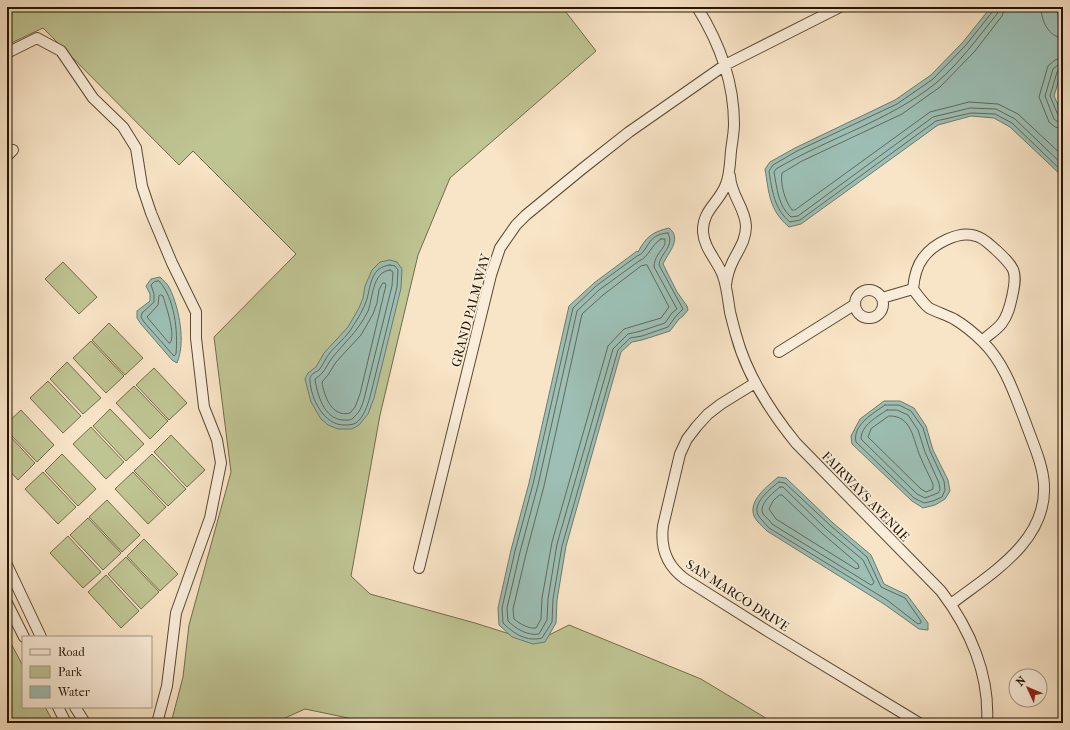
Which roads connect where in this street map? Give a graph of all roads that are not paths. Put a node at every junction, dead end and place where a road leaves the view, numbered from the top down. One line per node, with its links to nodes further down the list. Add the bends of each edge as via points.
1 (697, 7): 4 (street, FAIRWAYS AVENUE, via 710,28)
2 (840, 7): 4 (street, GRAND PALM WAY)
3 (7, 53): 23 (street, via 37,38 61,51 93,98 123,127 136,148 142,186 152,213 172,263 196,312 196,338 204,407 217,440 221,463 210,518 176,613 168,686)
4 (725, 65): 5 (street, FAIRWAYS AVENUE, via 734,124); 14 (street, GRAND PALM WAY, via 647,119 582,169 526,215 500,248 491,275)
5 (729, 166): 6 (street, FAIRWAYS AVENUE, via 730,183 744,214 746,226 742,246 729,271); 6 (street, FAIRWAYS AVENUE, via 726,184 707,214 703,233)
6 (726, 285): 12 (street, FAIRWAYS AVENUE, via 736,338)
7 (913, 290): 8 (street); 10 (street, via 930,308 956,320); 10 (street, via 918,268 929,252 959,234 982,238 1009,262 1016,275 1008,314)
8 (882, 298): 9 (street, via 875,291 865,290 857,296); 9 (street, via 882,311 871,318 858,314)
9 (854, 305): 11 (street)
10 (982, 341): 16 (street, via 999,361 1008,377 1038,455 1044,494 1036,524 1019,550)
11 (779, 352)
12 (755, 383): 16 (street, FAIRWAYS AVENUE, via 796,443); 24 (street, SAN MARCO DRIVE, via 708,414 685,444 680,454 663,526 662,547 665,556 677,573)
13 (7, 565): 18 (street)
14 (419, 568)
15 (7, 603): 17 (street)
16 (951, 604): 25 (street, FAIRWAYS AVENUE, via 970,636 983,674)
17 (24, 636)
18 (41, 636)
19 (58, 708): 21 (street)
20 (76, 708): 22 (street)
21 (66, 723)
22 (85, 723)
23 (158, 723)
24 (919, 723)
25 (987, 723)

